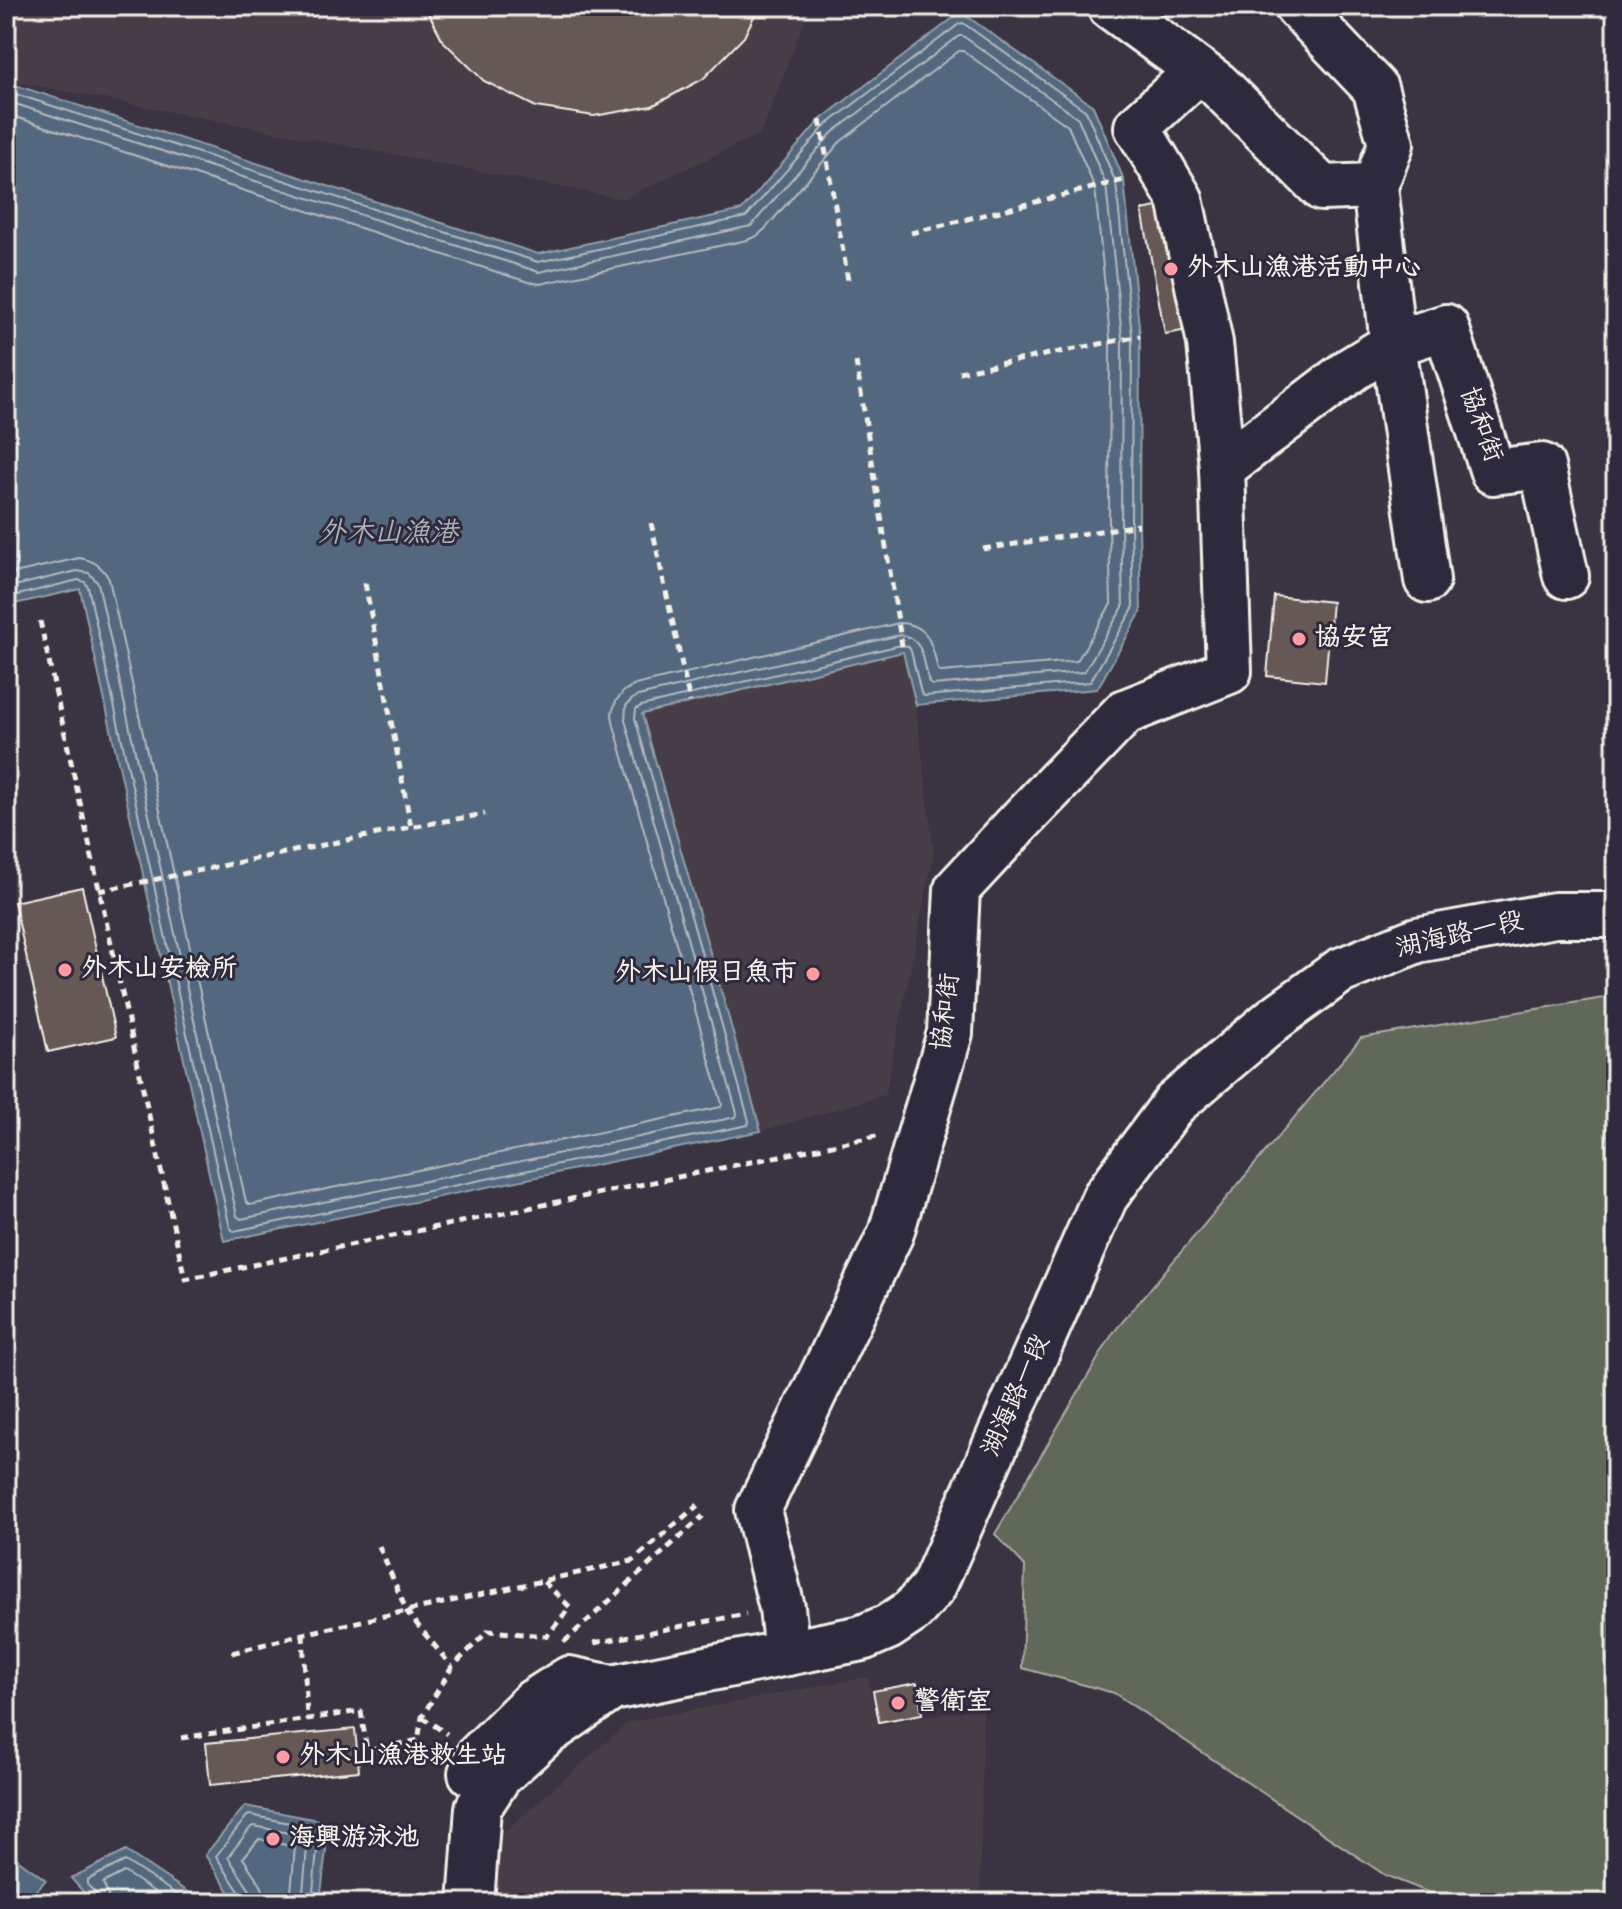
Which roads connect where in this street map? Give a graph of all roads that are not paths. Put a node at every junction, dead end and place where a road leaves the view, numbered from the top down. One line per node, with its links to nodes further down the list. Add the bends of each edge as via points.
1 (1110, 6): 3 (street)
2 (1297, 6): 4 (street, via 1375,88 1391,144)
3 (1198, 71): 4 (street, via 1322,188); 6 (street, 協和街, via 1137,127 1180,199 1210,343)
4 (1375, 186): 5 (street)
5 (1393, 344): 6 (street, 協和街); 7 (street, 協和街, via 1446,327 1493,472 1542,466); 8 (street)
6 (1222, 468): 10 (street, 協和街, via 1229,671 1125,712 957,889 950,1033 891,1233 758,1510 782,1608)
7 (1566, 576)
8 (1427, 580)
9 (1616, 915): 10 (street, 湖海路一段, via 1555,915 1417,940 1340,971 1174,1104 1105,1197 933,1587 888,1627 862,1638)
10 (787, 1653): 11 (street, 湖海路一段, via 612,1688 544,1735 499,1776 478,1808)
11 (471, 1903)

